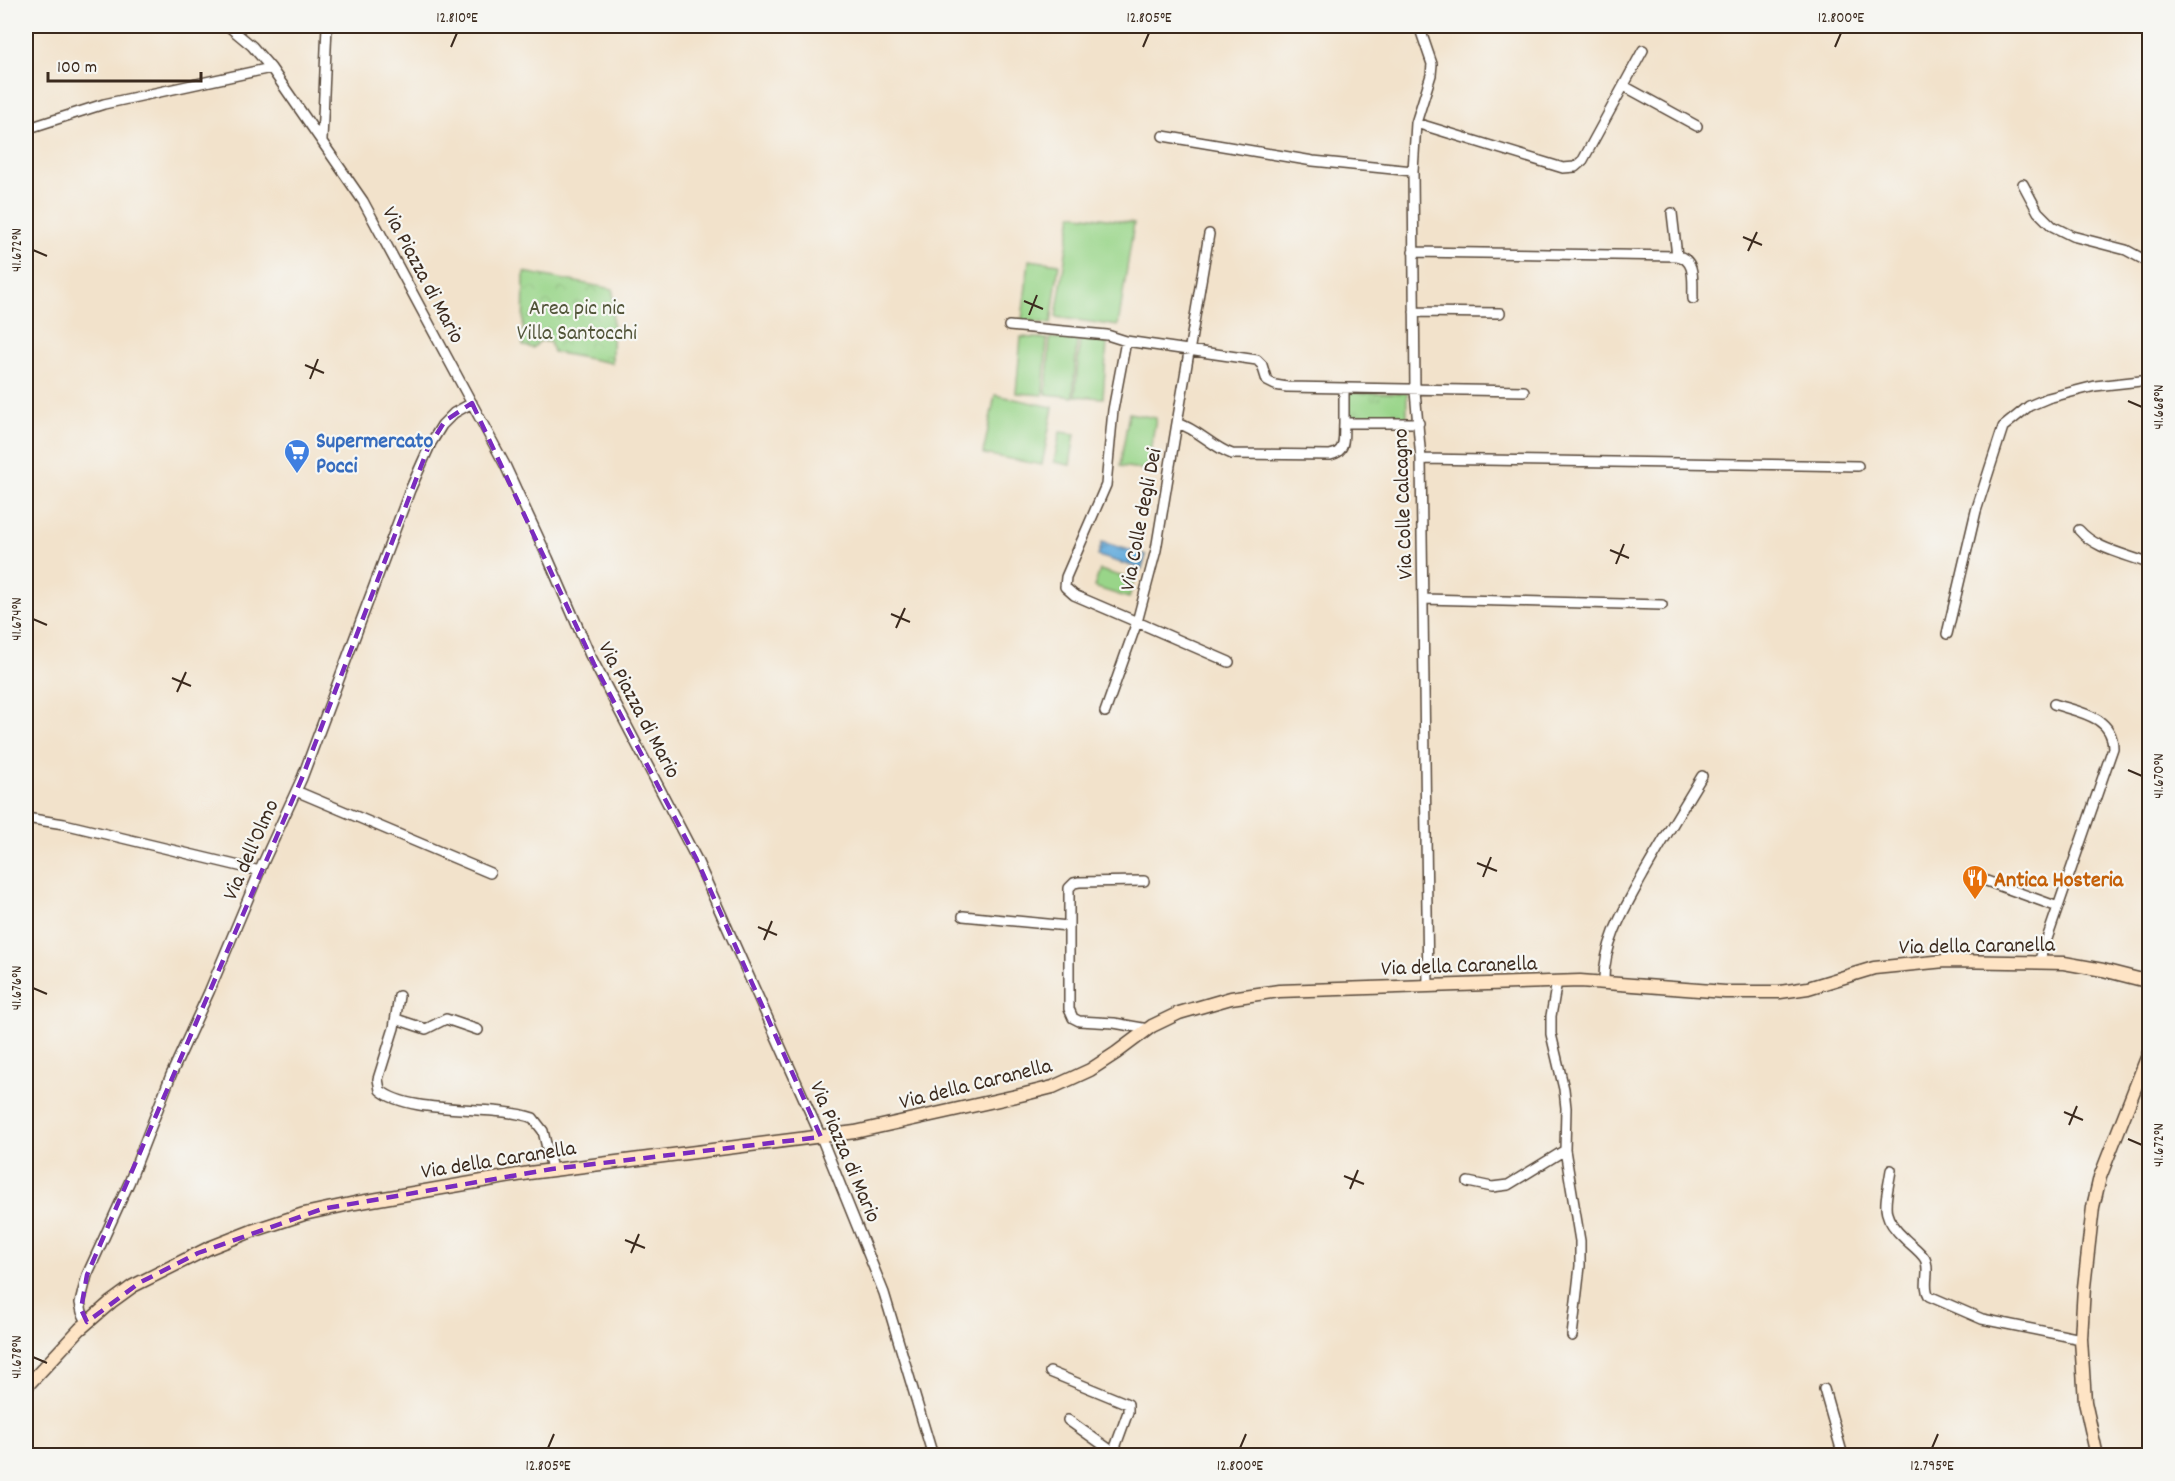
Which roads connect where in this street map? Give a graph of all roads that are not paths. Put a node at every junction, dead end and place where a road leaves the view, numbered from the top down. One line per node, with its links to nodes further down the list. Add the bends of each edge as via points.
1 (228, 26): 5 (street, Via Piazza di Mario)
2 (327, 26): 11 (street)
3 (1419, 26): 7 (street, Via Colle Calcagno, via 1432,70)
4 (1643, 50): 6 (street)
5 (271, 68): 9 (street, via 104,104); 11 (street, Via Piazza di Mario)
6 (1624, 86): 7 (street, via 1580,165 1572,168); 8 (street)
7 (1416, 123): 12 (street, Via Colle Calcagno)
8 (1697, 126)
9 (26, 129)
10 (1163, 136): 12 (street, via 1313,161)
11 (322, 140): 29 (street, Via Piazza di Mario, via 374,218)
12 (1413, 171): 16 (street, Via Colle Calcagno)
13 (2023, 184): 18 (street, via 2038,212 2052,226 2126,250)
14 (1672, 213): 17 (street)
15 (1209, 234): 24 (street, Via Colle degli Dei)
16 (1413, 252): 17 (street); 20 (street, Via Colle Calcagno)
17 (1677, 256): 19 (street, via 1691,264)
18 (2150, 263)
19 (1693, 299)
20 (1414, 312): 21 (street); 27 (street, Via Colle Calcagno)
21 (1500, 313)
22 (1010, 326): 23 (street, via 1107,335)
23 (1126, 341): 24 (street); 39 (street, Via Colle degli Dei, via 1113,410 1106,485 1064,582 1071,594)
24 (1188, 351): 26 (street, via 1257,360 1263,366 1265,379 1279,386); 30 (street, Via Colle degli Dei)
25 (2150, 380): 40 (street, via 2095,386 2048,398 2029,406 2003,427 1976,512)
26 (1344, 390): 27 (street); 31 (street, Via Colle degli Dei)
27 (1415, 391): 28 (street); 32 (street, Via Colle Calcagno)
28 (1524, 391)
29 (472, 403): 45 (street, Via dell'Olmo, via 445,421 428,448); 64 (street, Via Piazza di Mario, via 516,487 590,655 696,858)
30 (1177, 423): 31 (street, Via Colle degli Dei, via 1194,429 1232,454 1330,455 1343,448); 39 (street, Via Colle degli Dei, via 1156,550)
31 (1344, 423): 32 (street)
32 (1419, 423): 33 (street, Via Colle Calcagno)
33 (1421, 459): 34 (street); 37 (street, Via Colle Calcagno)
34 (1858, 466)
35 (2079, 530): 36 (street, via 2098,544)
36 (2150, 564)
37 (1423, 599): 38 (street); 58 (street, Via Colle Calcagno)
38 (1662, 605)
39 (1137, 622): 41 (street, Via Colle degli Dei); 43 (street, Via Colle degli Dei)
40 (1947, 634)
41 (1229, 662)
42 (2054, 704): 51 (street, via 2101,722 2111,733 2114,748)
43 (1106, 712)
44 (1702, 776): 56 (street, via 1620,916 1604,968)
45 (296, 791): 47 (street, Via dell'Olmo); 48 (street)
46 (26, 818): 47 (street)
47 (260, 871): 69 (street, Via dell'Olmo, via 87,1275 80,1303)
48 (489, 873)
49 (1981, 879): 51 (street)
50 (1144, 881): 53 (street, via 1071,885)
51 (2058, 907): 54 (street)
52 (963, 916): 53 (street)
53 (1068, 926): 61 (street, via 1070,1014 1079,1021)
54 (2039, 962): 56 (main road, Via della Caranella, via 1914,963 1866,970 1808,988 1774,993); 57 (main road, Via della Caranella, via 2087,967)
55 (1557, 981): 56 (main road, Via della Caranella); 58 (main road, Via della Caranella); 65 (street, via 1551,1034 1564,1095)
56 (1604, 982)
57 (2150, 982)
58 (1428, 986): 61 (main road, Via della Caranella, via 1251,994 1185,1010)
59 (399, 996): 60 (street)
60 (396, 1019): 62 (street, via 426,1029 446,1019); 66 (street, via 378,1079 382,1092 413,1103 533,1118 543,1131)
61 (1148, 1029): 64 (main road, Via della Caranella, via 1106,1061 1053,1087)
62 (478, 1030)
63 (2150, 1050): 71 (main road, via 2096,1192)
64 (821, 1137): 66 (main road, Via della Caranella); 77 (street, Via Piazza di Mario, via 884,1293)
65 (1565, 1150): 68 (street, via 1508,1185 1495,1188); 70 (street, via 1580,1248)
66 (552, 1169): 69 (main road, Via della Caranella, via 338,1206 274,1223 209,1248 146,1279)
67 (1891, 1170): 71 (street, via 1886,1215 1924,1259 1929,1296 1982,1319)
68 (1468, 1182)
69 (87, 1322): 73 (main road, Via della Caranella)
70 (1572, 1336)
71 (2081, 1339): 79 (main road, via 2085,1402)
72 (1050, 1372): 76 (street, via 1128,1404)
73 (26, 1387)
74 (1824, 1389): 78 (street)
75 (1068, 1420): 76 (street)
76 (1113, 1454)
77 (933, 1455)
78 (1843, 1455)
79 (2097, 1455)

